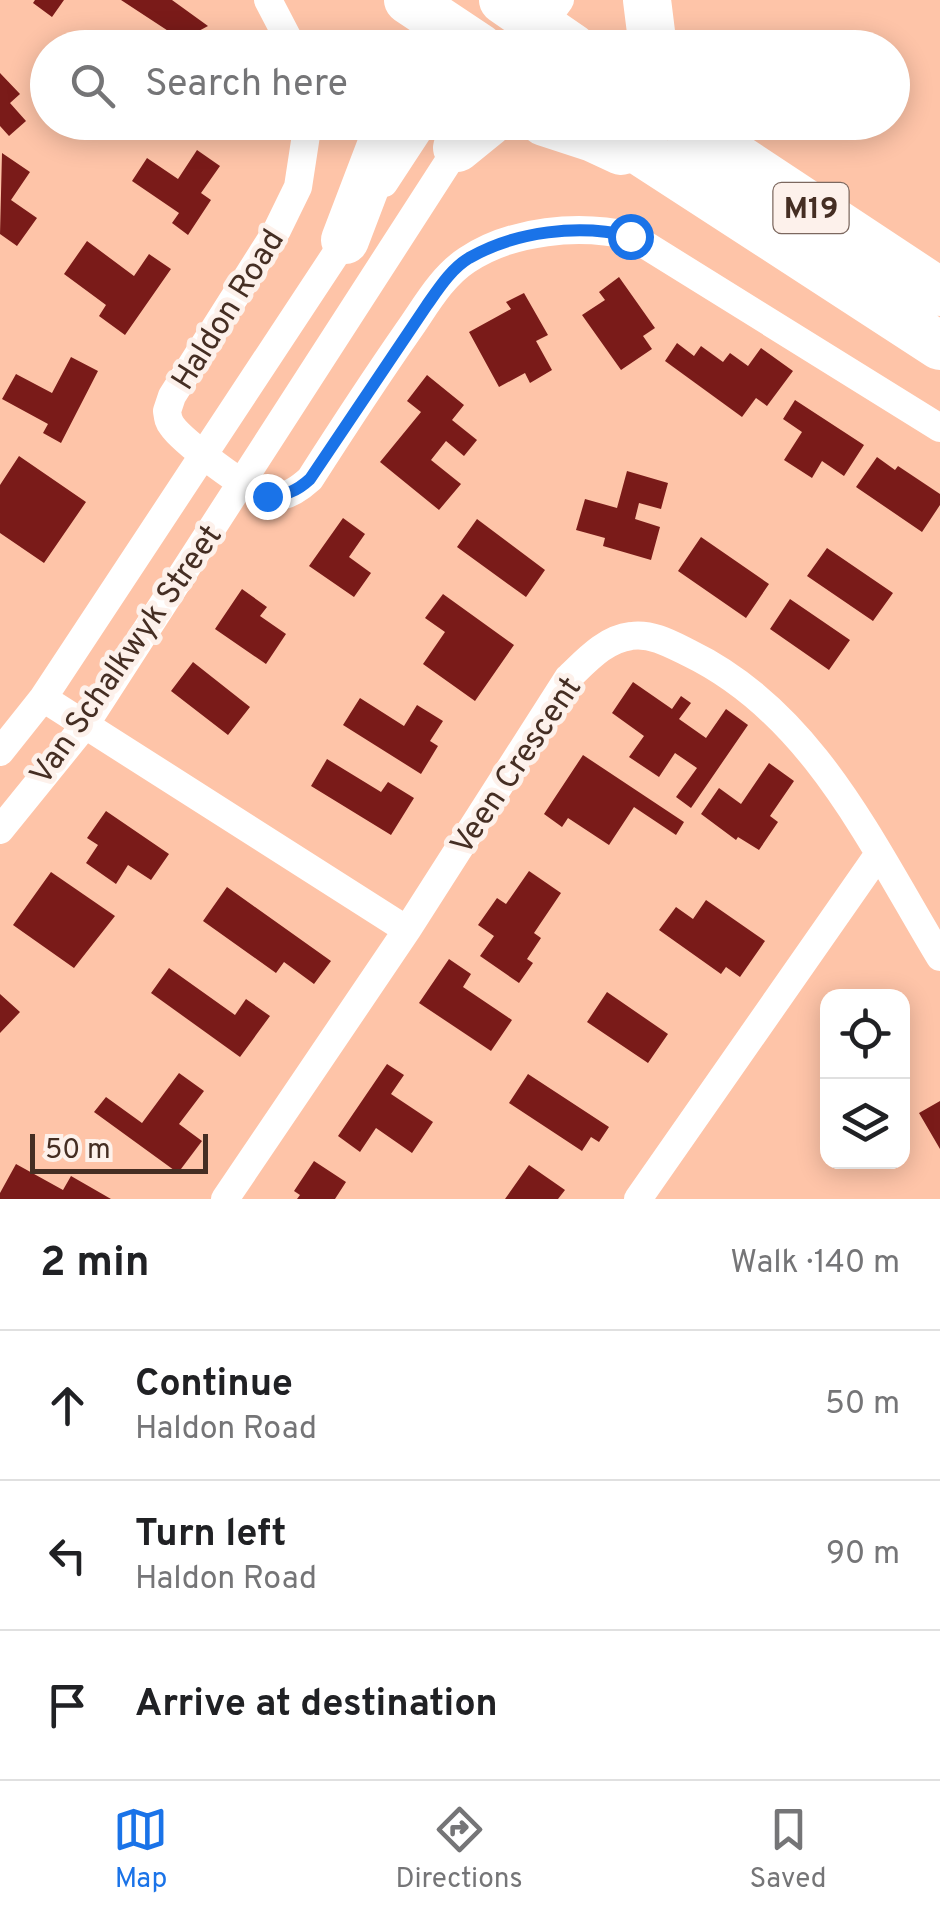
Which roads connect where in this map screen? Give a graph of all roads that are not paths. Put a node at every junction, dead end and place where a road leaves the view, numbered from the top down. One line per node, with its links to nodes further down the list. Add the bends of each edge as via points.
1 (268, 0): 6 (street)
2 (400, 0): 7 (highway)
3 (408, 0): 8 (highway)
4 (646, 0): 10 (highway)
5 (530, 17): 9 (street)
6 (284, 30)
7 (410, 30)
8 (453, 30)
9 (506, 30)
10 (651, 30)
11 (305, 140): 25 (street, Haldon Road, via 298,188 277,230 172,396 167,412 175,430)
12 (383, 140): 21 (highway)
13 (450, 140): 21 (street, Van Schalkwyk Street)
14 (454, 140): 26 (street, Van Schalkwyk Street)
15 (598, 140): 19 (highway)
16 (623, 140): 19 (highway, M19)
17 (710, 140): 20 (highway, M19)
18 (735, 140): 20 (highway)
19 (697, 187): 23 (highway, M19)
20 (820, 214): 22 (highway, M19)
21 (345, 240): 25 (street, Van Schalkwyk Street)
22 (940, 292)
23 (940, 346)
24 (940, 428): 26 (street, Haldon Road, via 630,236 566,231 499,244 446,278 300,489 267,496)
25 (203, 453): 26 (street, Haldon Road); 27 (street, Van Schalkwyk Street)
26 (242, 483): 28 (street, Van Schalkwyk Street)
27 (43, 698): 28 (street); 29 (street, Van Schalkwyk Street)
28 (85, 725): 30 (street, Van Schalkwyk Street); 32 (street)
29 (0, 752)
30 (0, 830)
31 (878, 855): 32 (street, Veen Crescent, via 834,780 792,729 699,658 659,638 631,636 605,644 568,678); 33 (street, Veen Crescent); 35 (street)
32 (407, 930): 34 (street, Veen Crescent)
33 (940, 957)
34 (225, 1199)
35 (638, 1199)

